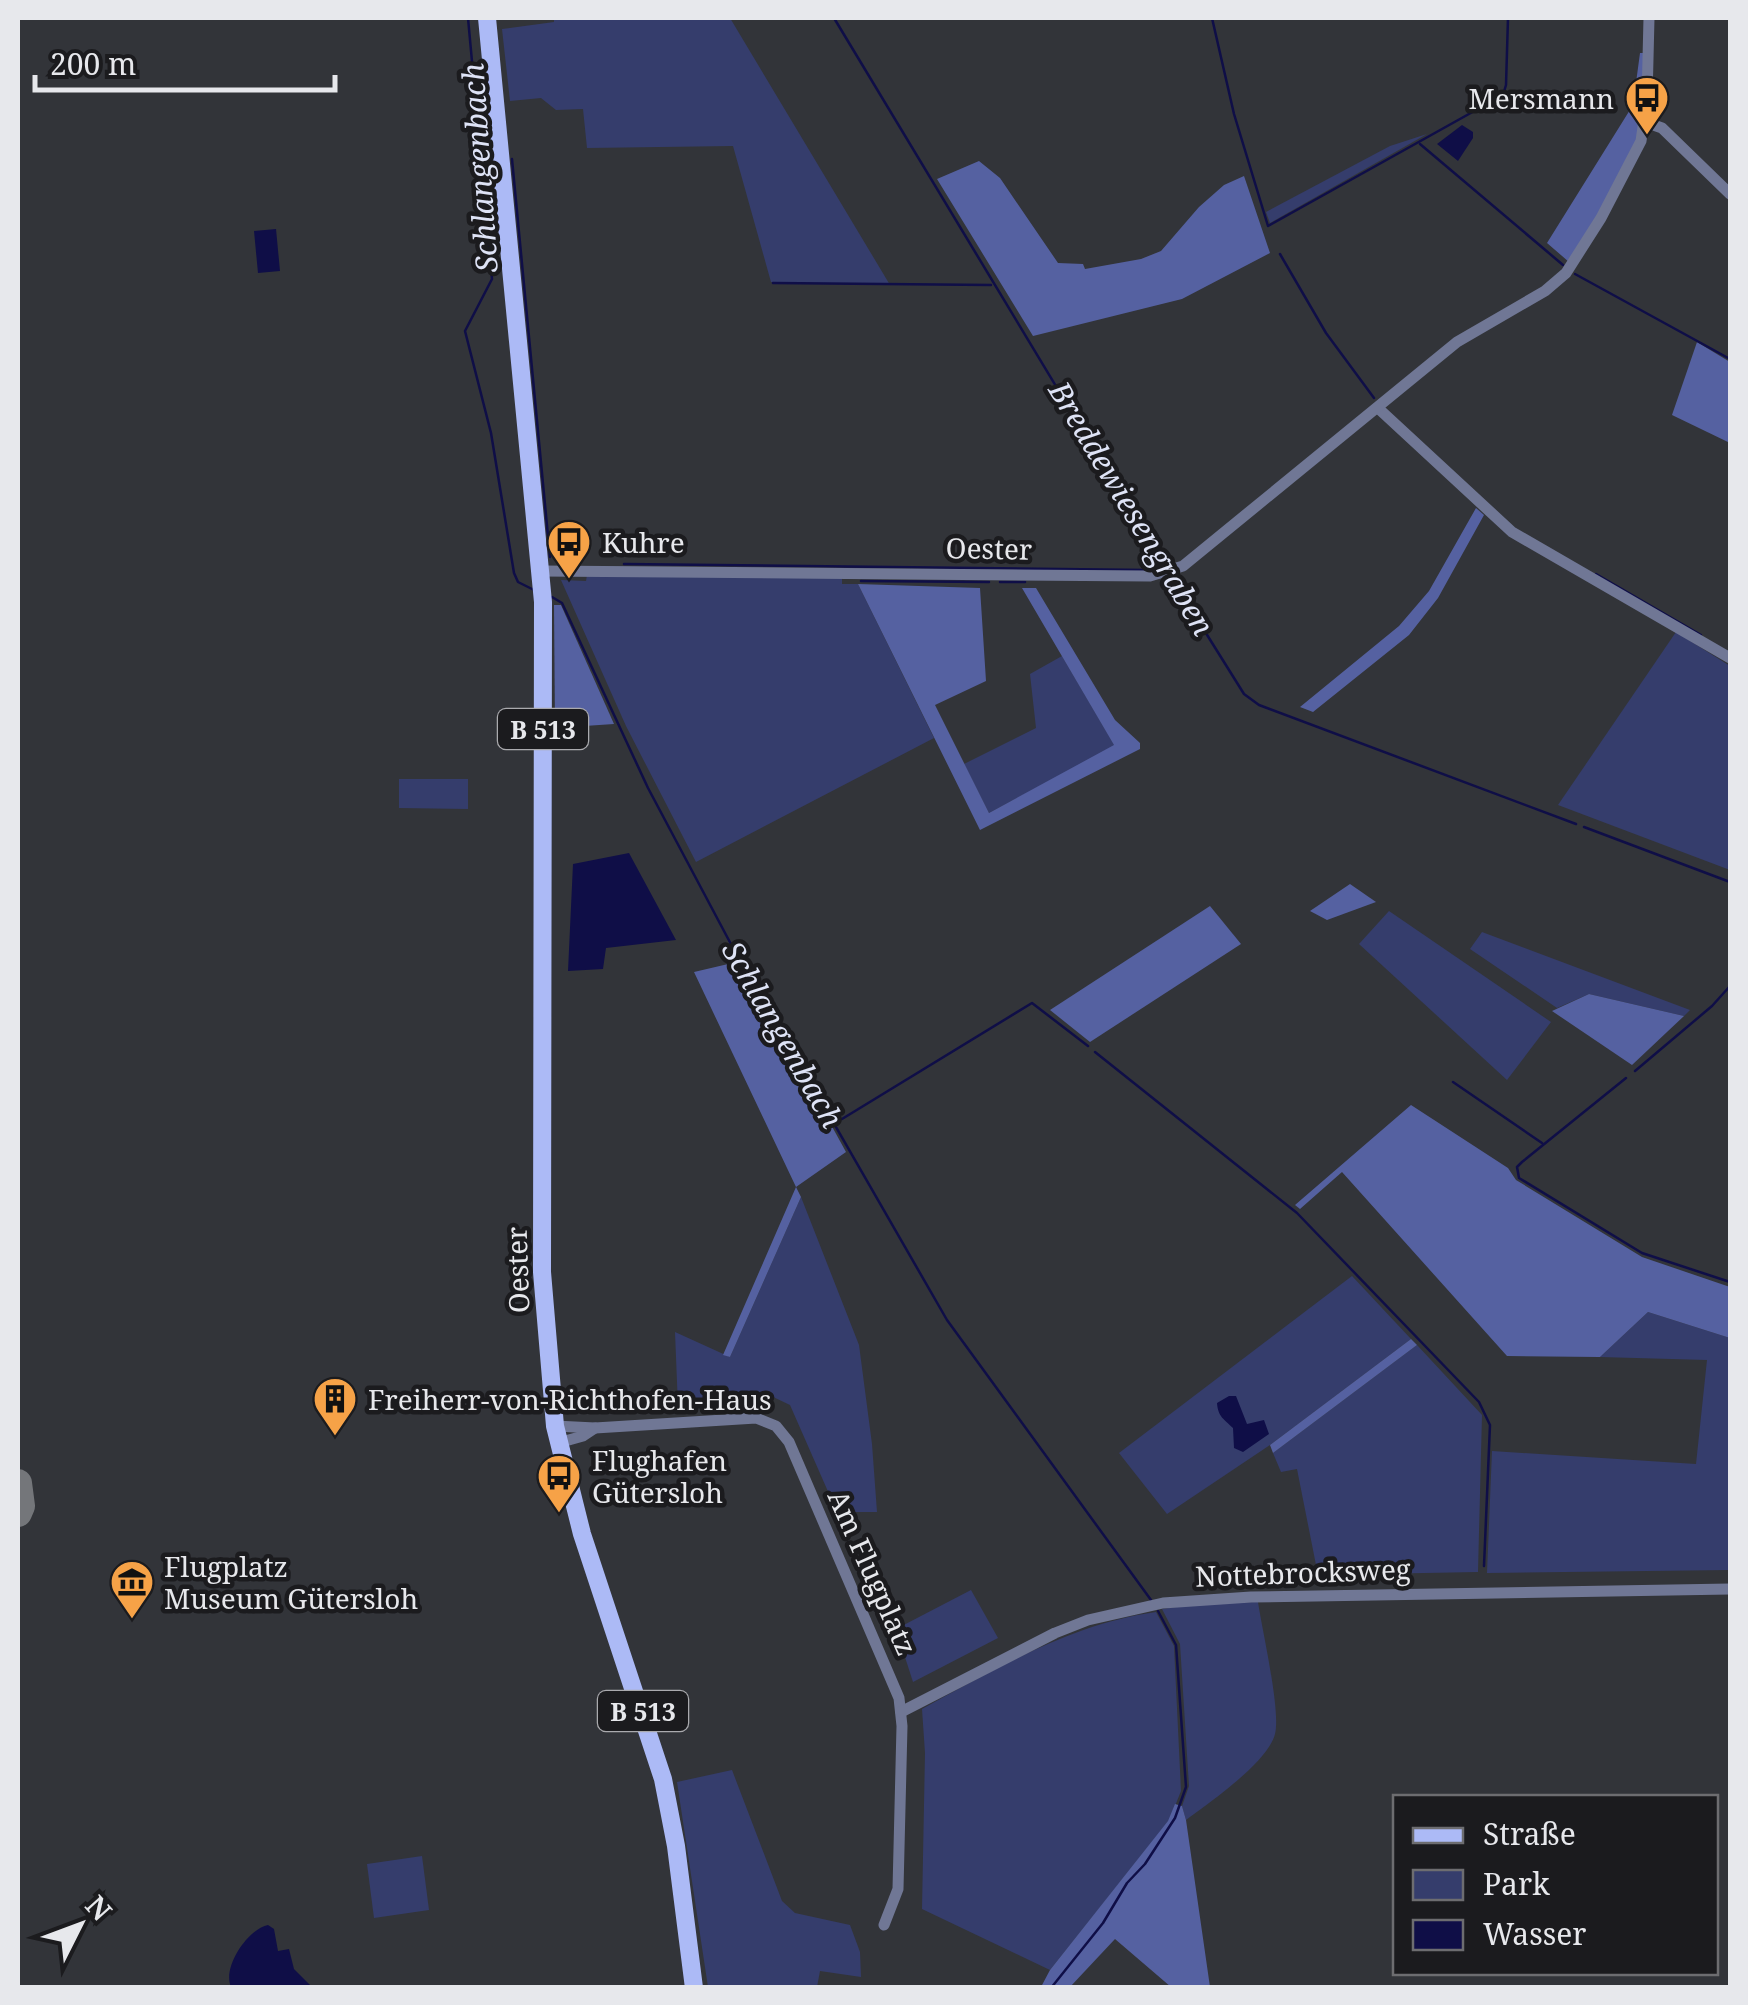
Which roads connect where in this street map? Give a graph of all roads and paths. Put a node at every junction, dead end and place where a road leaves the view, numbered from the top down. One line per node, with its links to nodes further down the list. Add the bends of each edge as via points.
1 (488, 18): 6 (main road, Oester / B 513)
2 (1649, 18): 3 (street, Oester)
3 (1645, 122): 4 (street, via 1662,128); 5 (street, Oester, via 1622,181 1566,273 1457,342)
4 (1730, 194)
5 (1379, 409): 6 (street, Oester, via 1183,566 1150,576); 7 (street, via 1512,532)
6 (542, 586): 8 (main road, Oester / B 513, via 542,1272)
7 (1730, 658)
8 (557, 1434): 10 (street, Am Flugplatz, via 737,1418 776,1426 789,1442); 12 (main road, B 513, via 582,1534 663,1778)
9 (1730, 1589): 10 (street, Nottebrocksweg, via 1163,1603 1054,1633)
10 (901, 1712): 11 (street, Am Flugplatz, via 898,1889)
11 (884, 1925)
12 (694, 1988)

